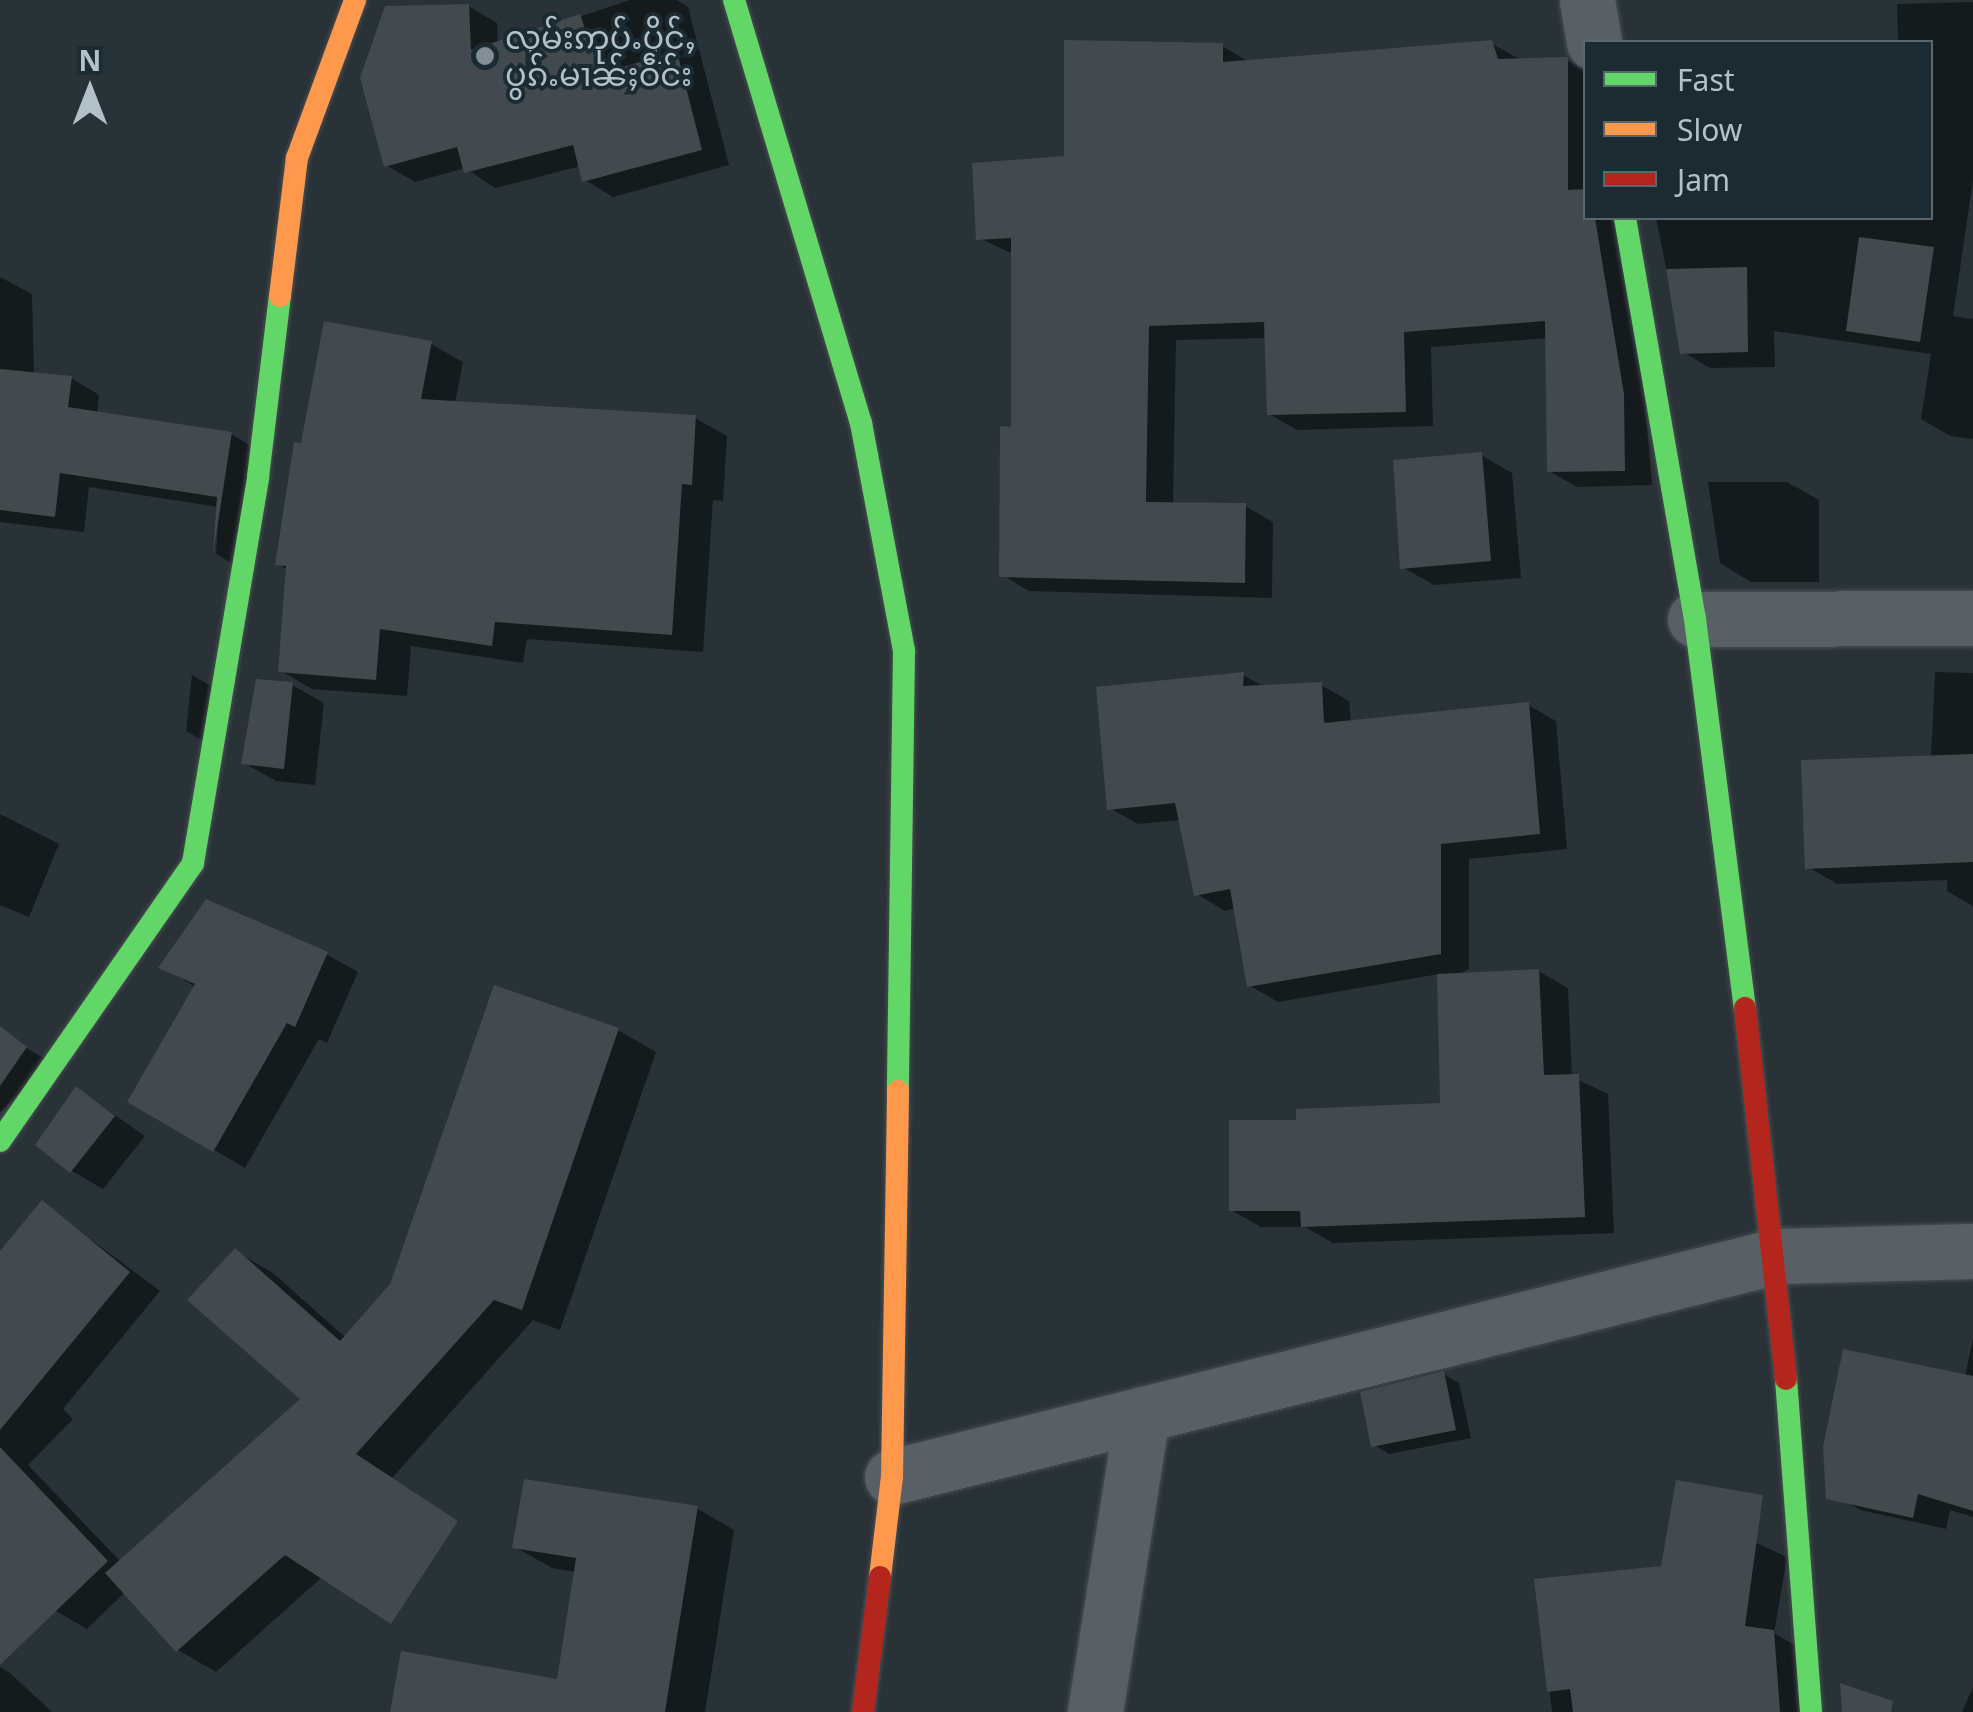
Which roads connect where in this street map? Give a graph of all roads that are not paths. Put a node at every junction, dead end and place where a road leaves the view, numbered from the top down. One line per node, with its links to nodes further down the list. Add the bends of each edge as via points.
1 (356, 0): 8 (street, via 296,158 258,477 193,863)
2 (734, 0): 12 (street, via 862,423 904,651)
3 (1587, 0): 4 (street)
4 (1594, 40)
5 (1625, 220): 7 (street)
6 (1973, 618): 7 (street)
7 (1695, 619): 10 (street)
8 (0, 1141)
9 (1973, 1251): 10 (street)
10 (1777, 1256): 11 (street); 15 (street)
11 (1142, 1415): 12 (street); 14 (street)
12 (892, 1477): 13 (street)
13 (862, 1712)
14 (1094, 1712)
15 (1812, 1712)

